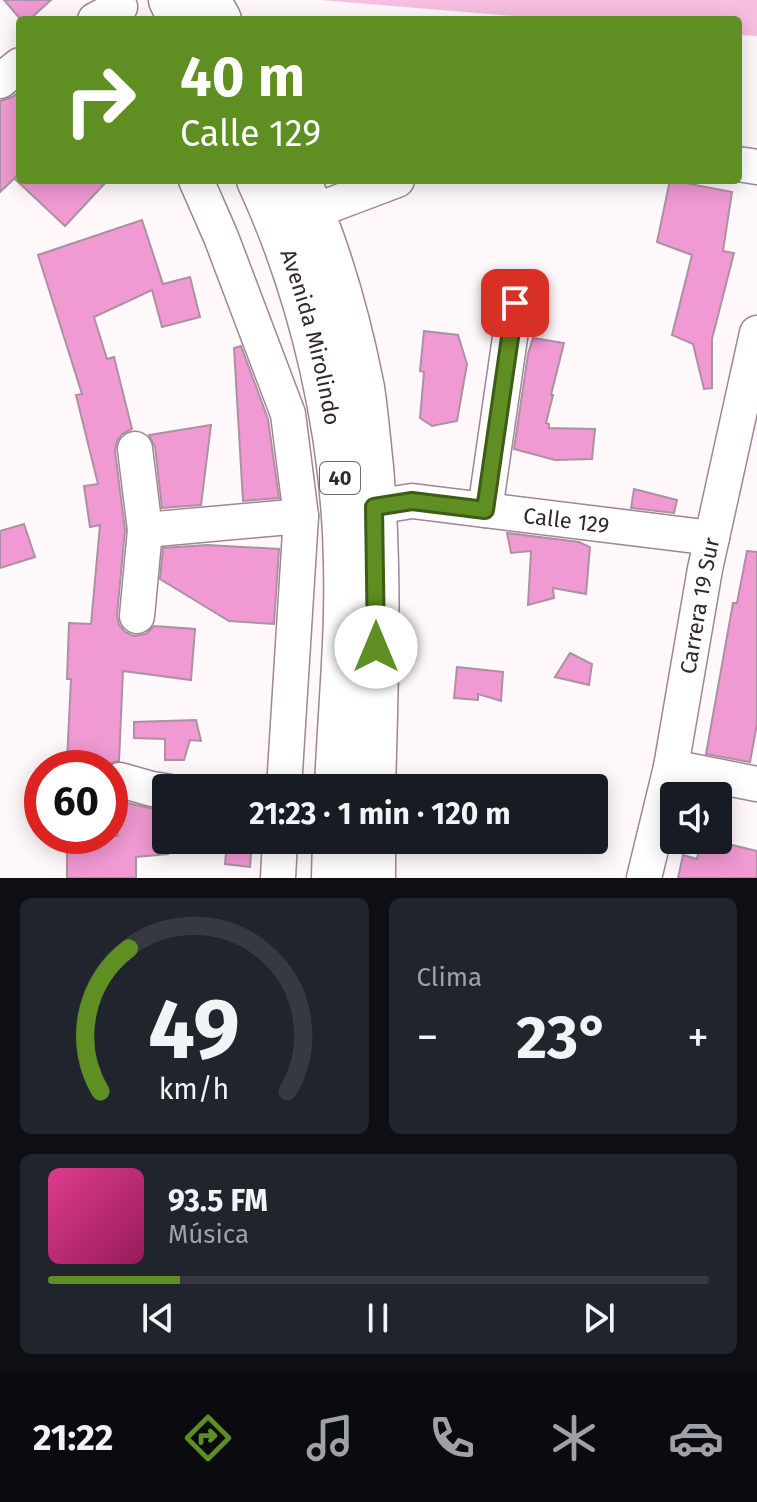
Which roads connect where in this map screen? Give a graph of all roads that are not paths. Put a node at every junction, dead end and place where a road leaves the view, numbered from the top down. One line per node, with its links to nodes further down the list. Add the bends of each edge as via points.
1 (16, 68): 2 (street)
2 (0, 81)
3 (198, 184): 12 (street, via 288,414)
4 (261, 184): 18 (main road, Avenida Mirolindo / 40, via 301,287 336,446 346,562)
5 (374, 184): 6 (street)
6 (305, 196): 10 (main road, Avenida Mirolindo / 40, via 334,274 362,390)
7 (515, 303): 11 (street)
8 (757, 333): 14 (street, Carrera 19 Sur)
9 (135, 449): 13 (street)
10 (374, 507): 11 (street, Calle 129, via 412,501); 19 (main road, Avenida Mirolindo / 40)
11 (485, 510): 14 (street, Calle 129)
12 (301, 516): 13 (street); 17 (street)
13 (145, 530): 15 (street)
14 (712, 538): 16 (street, Carrera 19 Sur)
15 (137, 616)
16 (671, 767): 21 (street); 29 (street, Carrera 19 Sur)
17 (285, 774)
18 (338, 774)
19 (373, 774)
20 (128, 782): 22 (street)
21 (757, 784)
22 (152, 789)
23 (279, 854): 26 (street)
24 (335, 854): 27 (main road)
25 (373, 854): 28 (main road)
26 (278, 878)
27 (334, 878)
28 (373, 878)
29 (644, 878)

